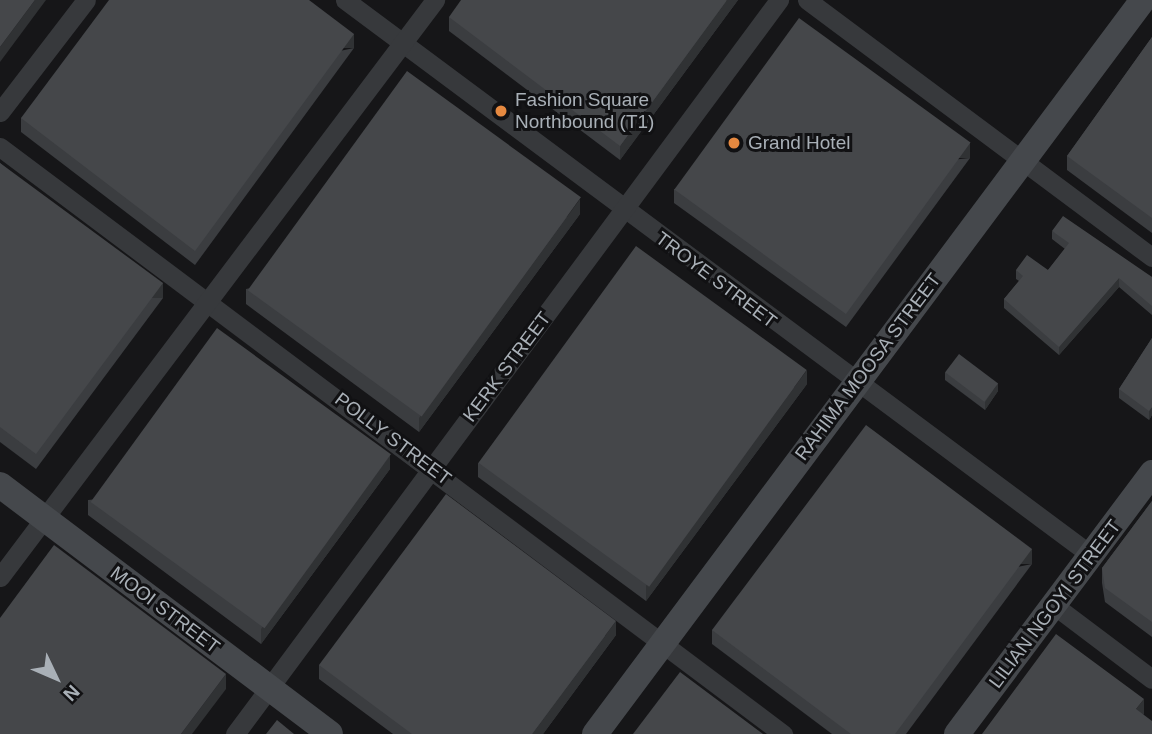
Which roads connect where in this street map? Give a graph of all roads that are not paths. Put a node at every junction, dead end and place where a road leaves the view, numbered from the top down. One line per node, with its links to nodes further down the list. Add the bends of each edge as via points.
1 (86, 0): 8 (street)
2 (345, 0): 7 (street, TROYE STREET)
3 (435, 0): 7 (street)
4 (779, 0): 11 (street, KERK STREET)
5 (807, 0): 10 (street)
6 (1143, 0): 10 (street, RAHIMA MOOSA STREET)
7 (402, 44): 11 (street, TROYE STREET); 13 (street)
8 (0, 112)
9 (0, 147): 13 (street, POLLY STREET)
10 (1022, 160): 12 (street); 14 (street, RAHIMA MOOSA STREET)
11 (624, 211): 14 (street, TROYE STREET); 15 (street, KERK STREET)
12 (1152, 257)
13 (209, 302): 15 (street, POLLY STREET); 18 (street)
14 (855, 384): 19 (street, TROYE STREET); 22 (street, RAHIMA MOOSA STREET)
15 (432, 468): 22 (street, POLLY STREET); 24 (street, KERK STREET)
16 (1152, 473): 19 (street, LILIAN NGOYI STREET)
17 (0, 485): 18 (street, MOOI STREET)
18 (44, 518): 20 (street); 24 (street, MOOI STREET)
19 (1091, 555): 21 (street, LILIAN NGOYI STREET)
20 (0, 577)
21 (1055, 606): 23 (street); 29 (street, LILIAN NGOYI STREET)
22 (662, 643): 27 (street, RAHIMA MOOSA STREET); 28 (street, POLLY STREET)
23 (1152, 679)
24 (268, 688): 25 (street, KERK STREET); 26 (street, MOOI STREET)
25 (235, 734)
26 (330, 734)
27 (594, 734)
28 (783, 734)
29 (957, 734)

